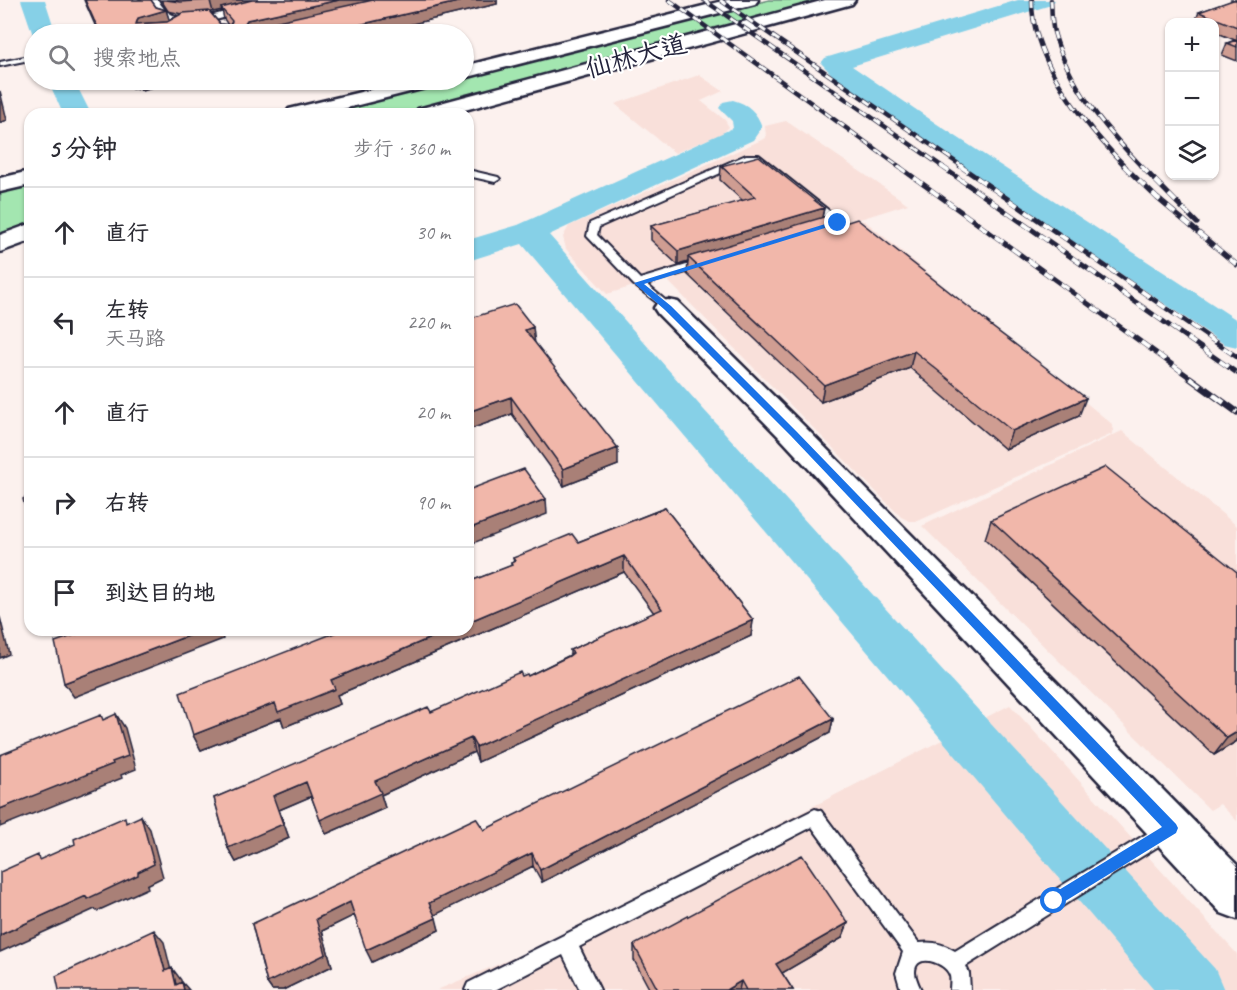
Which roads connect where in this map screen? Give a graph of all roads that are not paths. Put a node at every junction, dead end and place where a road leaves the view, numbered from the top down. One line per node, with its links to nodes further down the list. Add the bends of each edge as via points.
1 (154, 0): 6 (lane, via 164,15)
2 (749, 0): 11 (main road, 仙林大道)
3 (846, 0): 14 (main road, 仙林大道)
4 (250, 8): 5 (lane)
5 (214, 16): 6 (lane); 8 (lane)
6 (183, 20): 7 (lane)
7 (176, 24)
8 (220, 24)
9 (24, 59): 10 (lane)
10 (2, 63)
11 (474, 69)
12 (394, 90): 13 (main road)
13 (321, 108)
14 (448, 108)
15 (474, 174): 17 (lane)
16 (24, 179): 18 (main road)
17 (495, 179)
18 (0, 185)
19 (24, 234): 20 (main road)
20 (0, 244)
21 (638, 283): 21 (lane, via 591,236 594,225 749,157 756,157 838,223); 22 (lane)
22 (668, 308): 23 (main road, via 794,434)
23 (1158, 837): 24 (main road); 27 (lane)
24 (1237, 897)
25 (567, 943): 26 (lane, via 815,817); 28 (lane); 29 (lane)
26 (915, 953): 27 (lane, via 935,950); 30 (lane, via 905,970)
27 (954, 963): 31 (lane, via 960,973)
28 (475, 990)
29 (590, 990)
30 (911, 990)
31 (960, 990)

